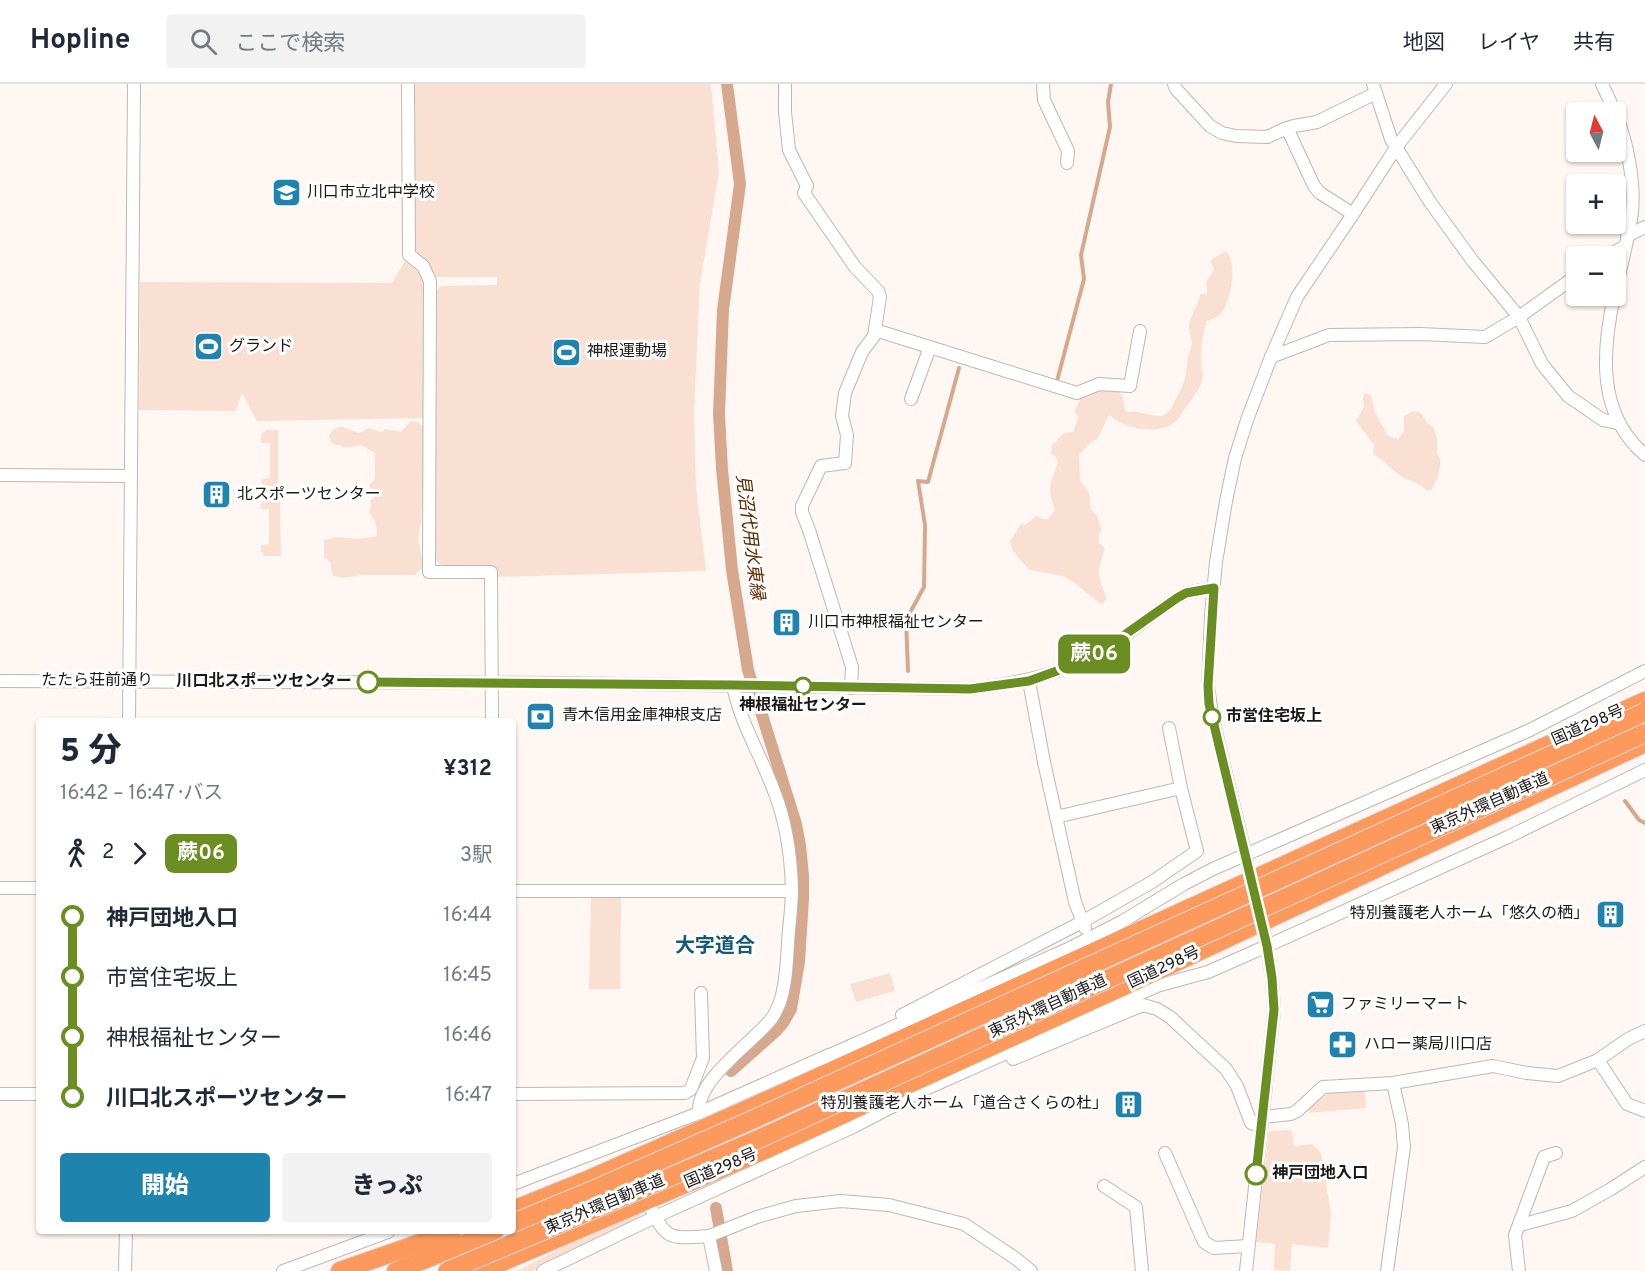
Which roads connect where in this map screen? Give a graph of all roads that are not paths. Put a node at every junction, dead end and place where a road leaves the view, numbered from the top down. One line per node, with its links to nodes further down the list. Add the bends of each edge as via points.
1 (134, 84): 30 (street)
2 (408, 84): 36 (street, via 409,255 423,266 430,281 429,572 491,572)
3 (785, 84): 22 (street, via 789,150 807,186 804,193 855,267 878,291)
4 (1043, 84): 13 (street, via 1044,100 1068,151)
5 (1174, 84): 10 (street, via 1210,126 1222,133 1267,136)
6 (1446, 84): 11 (street)
7 (1602, 84): 9 (street)
8 (1374, 88): 10 (street, via 1317,122); 11 (street)
9 (1610, 102)
10 (1287, 128): 14 (street, via 1314,186)
11 (1396, 146): 14 (street); 21 (street, via 1430,202)
12 (1626, 154): 16 (street, via 1632,208)
13 (1067, 163)
14 (1353, 214): 25 (street, via 1297,297)
15 (1645, 227): 16 (street)
16 (1626, 241): 17 (street); 18 (street)
17 (1620, 246)
18 (1625, 246)
19 (1566, 283): 21 (street)
20 (1612, 306): 27 (street, via 1606,366 1608,391)
21 (1519, 317): 25 (street, via 1485,337 1329,335); 27 (street, via 1542,364 1568,396 1604,420)
22 (875, 330): 24 (street); 38 (street, via 845,393 844,464 821,466 802,506 852,667)
23 (1140, 331): 24 (street, via 1130,386 1099,384 1077,393)
24 (930, 347): 26 (street)
25 (1271, 357): 31 (street, via 1235,458 1219,538)
26 (911, 399)
27 (1618, 423): 28 (street)
28 (1645, 455)
29 (0, 475): 30 (street)
30 (131, 476): 34 (street)
31 (1214, 588): 35 (street, たたら荘前通り, via 1186,593 1106,648); 51 (street, via 1209,704)
32 (1645, 671): 51 (street, via 1530,730)
33 (0, 681): 34 (street, たたら荘前通り)
34 (130, 681): 36 (street, たたら荘前通り); 42 (street)
35 (1029, 681): 38 (street, たたら荘前通り, via 953,690); 50 (street)
36 (492, 683): 37 (street, たたら荘前通り); 43 (street)
37 (737, 685): 38 (street, たたら荘前通り); 55 (street, via 743,720 775,792)
38 (850, 688)
39 (1645, 691): 57 (highway, via 1272,862)
40 (1645, 701): 57 (highway, 国道298号)
41 (1645, 712): 82 (highway, 東京外環自動車道, bridge, via 764,1114)
42 (129, 718)
43 (492, 718)
44 (1169, 728): 49 (street)
45 (1645, 734): 97 (highway, 東京外環自動車道, bridge, via 761,1138)
46 (1645, 743): 59 (highway, 国道298号)
47 (1645, 750): 59 (highway, via 1284,921)
48 (1645, 770): 58 (street, via 1508,837)
49 (1181, 788): 50 (street); 56 (street, via 1197,851)
50 (1056, 816): 56 (street)
51 (1246, 858): 58 (street, bridge); 62 (street, via 1184,884 1068,949)
52 (0, 888): 53 (street)
53 (36, 888)
54 (516, 891): 55 (street)
55 (792, 891): 70 (street, via 781,1000 772,1017 706,1087 700,1097)
56 (1084, 926): 62 (street)
57 (1121, 940): 80 (highway, 国道298号)
58 (1266, 942): 65 (street, via 1208,972 1157,986); 71 (street, via 1274,1010)
59 (1140, 980): 91 (highway, 国道298号)
60 (701, 993): 68 (street, via 702,1058 685,1093)
61 (1645, 1031): 63 (street)
62 (822, 1059): 70 (street)
63 (1598, 1060): 64 (street, via 1557,1076 1493,1066); 69 (street, via 1627,1104)
64 (1393, 1083): 71 (street, via 1323,1087 1292,1114); 105 (street, via 1404,1148)
65 (930, 1087): 71 (street, via 967,1078 1140,1003 1170,1017 1226,1069 1251,1123); 81 (street, via 853,1127)
66 (0, 1094): 67 (street)
67 (36, 1094)
68 (516, 1094)
69 (1645, 1111)
70 (699, 1113): 72 (street)
71 (1262, 1122): 90 (street)
72 (613, 1145): 75 (street); 77 (street)
73 (1165, 1153): 90 (street, via 1204,1242 1214,1248)
74 (1556, 1153): 83 (street, via 1544,1157)
75 (621, 1157)
76 (1645, 1167): 83 (street, via 1572,1211)
77 (516, 1183)
78 (1104, 1186): 103 (street, via 1136,1207)
79 (648, 1203): 81 (street)
80 (516, 1209)
81 (655, 1216): 89 (street, via 666,1234); 100 (street)
82 (516, 1222)
83 (1520, 1225): 106 (street, via 1515,1235)
84 (126, 1234): 92 (street)
85 (383, 1234): 93 (street)
86 (446, 1234): 94 (highway)
87 (455, 1234): 95 (highway)
88 (489, 1234): 96 (highway)
89 (709, 1236): 101 (street); 102 (street, via 757,1216 796,1206 841,1201 889,1205 964,1224)
90 (1248, 1246): 104 (street)
91 (529, 1252): 98 (highway, 国道298号); 99 (highway)
92 (126, 1271)
93 (283, 1271)
94 (340, 1271)
95 (362, 1271)
96 (396, 1271)
97 (447, 1271)
98 (481, 1271)
99 (491, 1271)
100 (543, 1271)
101 (716, 1271)
102 (1031, 1271)
103 (1142, 1271)
104 (1246, 1271)
105 (1387, 1271)
106 (1519, 1271)

